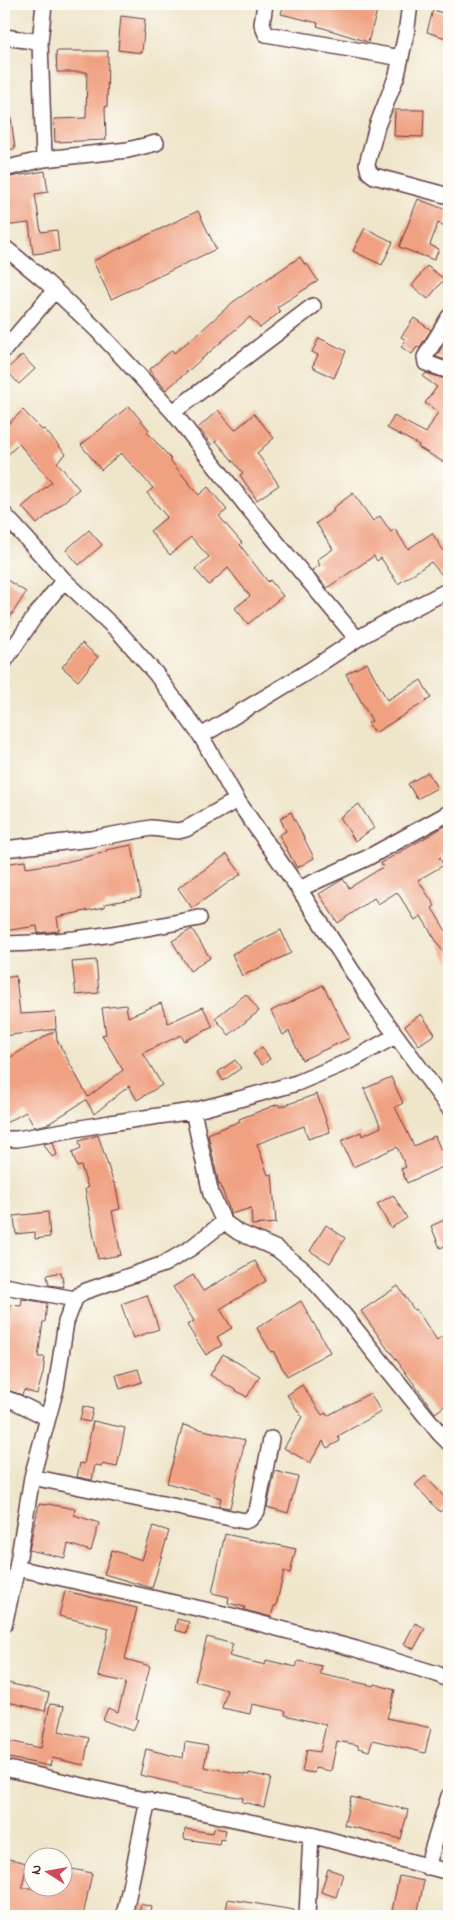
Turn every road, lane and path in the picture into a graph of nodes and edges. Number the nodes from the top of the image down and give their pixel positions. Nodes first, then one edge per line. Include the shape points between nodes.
1 (44, 4) edge
2 (265, 4) edge
3 (410, 4) edge
4 (4, 37) edge
5 (40, 42) junction
6 (401, 58) junction
7 (156, 143) dead end
8 (44, 159) junction
9 (4, 169) edge
10 (449, 196) edge
11 (4, 247) edge
12 (55, 290) junction
13 (313, 306) dead end
14 (449, 317) edge
15 (4, 350) edge
16 (449, 372) edge
17 (173, 412) junction
18 (4, 514) edge
19 (64, 580) junction
20 (449, 590) edge
21 (357, 639) junction
22 (4, 662) edge
23 (201, 736) junction
24 (236, 800) junction
25 (449, 813) edge
26 (4, 848) edge
27 (299, 889) junction
28 (199, 918) dead end
29 (4, 944) edge
30 (395, 1036) junction
31 (449, 1108) edge
32 (192, 1111) junction
33 (4, 1139) edge
34 (224, 1222) junction
35 (4, 1286) edge
36 (75, 1299) junction
37 (4, 1398) edge
38 (48, 1418) junction
39 (271, 1439) dead end
40 (449, 1443) edge
41 (32, 1477) junction
42 (16, 1568) junction
43 (7, 1594) edge
44 (4, 1625) edge
45 (449, 1680) edge
46 (4, 1768) edge
47 (449, 1796) edge
48 (148, 1800) junction
49 (311, 1834) junction
50 (427, 1867) junction
51 (449, 1872) edge
52 (124, 1916) edge
53 (307, 1916) edge

1 - 5 street
2 - 6 street via 262,24 266,34
3 - 6 street
4 - 5 street
5 - 8 street
6 - 10 street via 377,126 367,164 369,172
7 - 8 street via 128,150
8 - 9 street
11 - 12 street
12 - 15 street
12 - 17 street
13 - 17 street
14 - 16 street via 425,360
17 - 21 street
18 - 19 street
19 - 22 street
19 - 23 street via 156,674
20 - 21 street
21 - 23 street via 309,672
23 - 24 street
24 - 26 street via 186,830 151,828 91,839
24 - 27 street
25 - 27 street via 367,858
27 - 30 street
28 - 29 street via 113,935 40,944
30 - 31 street
30 - 32 street via 354,1060 297,1083
32 - 33 street
32 - 34 street via 211,1194
34 - 36 street via 164,1264 83,1292
34 - 40 street via 238,1232 277,1249 304,1270
35 - 36 street
36 - 38 street via 66,1322
37 - 38 street
38 - 41 street
39 - 41 street via 257,1511 245,1521
41 - 42 street
42 - 43 street
42 - 45 street via 228,1615 356,1649
43 - 44 street
46 - 48 street
47 - 50 street
48 - 49 street
48 - 52 street
49 - 50 street
49 - 53 street
50 - 51 street

